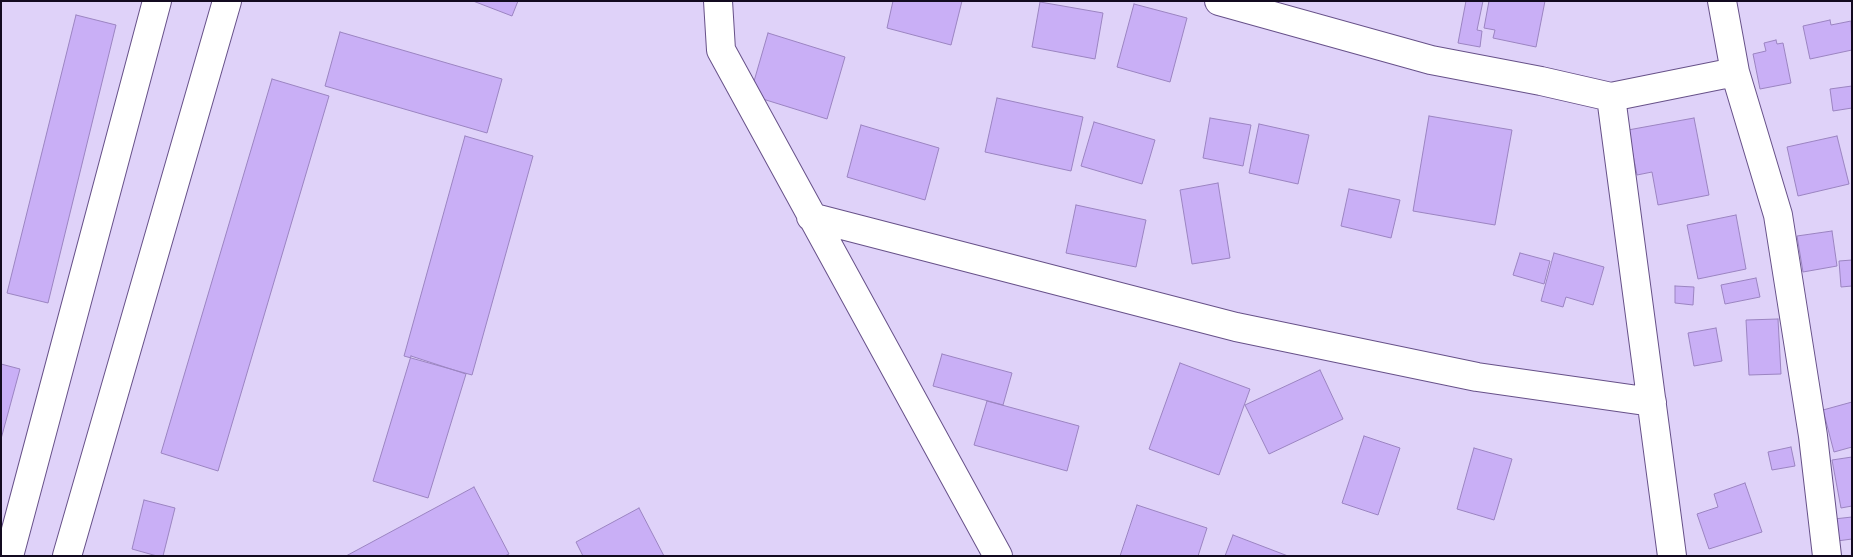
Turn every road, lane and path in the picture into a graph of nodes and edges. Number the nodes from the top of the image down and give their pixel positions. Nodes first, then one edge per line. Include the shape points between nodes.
1 (157, 1) edge
2 (227, 1) edge
3 (718, 1) edge
4 (1219, 1) edge
5 (1722, 1) edge
6 (1735, 72) junction
7 (1610, 97) junction
8 (812, 217) junction
9 (1652, 402) junction
10 (9, 556) edge
11 (67, 556) edge
12 (998, 556) edge
13 (1672, 556) edge
14 (1827, 556) edge

1 - 10 street
2 - 11 street
3 - 8 street via 721,50
4 - 7 street via 1431,60
5 - 6 street
6 - 7 street
6 - 14 street via 1778,215 1813,436
7 - 9 street
8 - 9 street via 1236,327 1477,377
8 - 12 street
9 - 13 street

